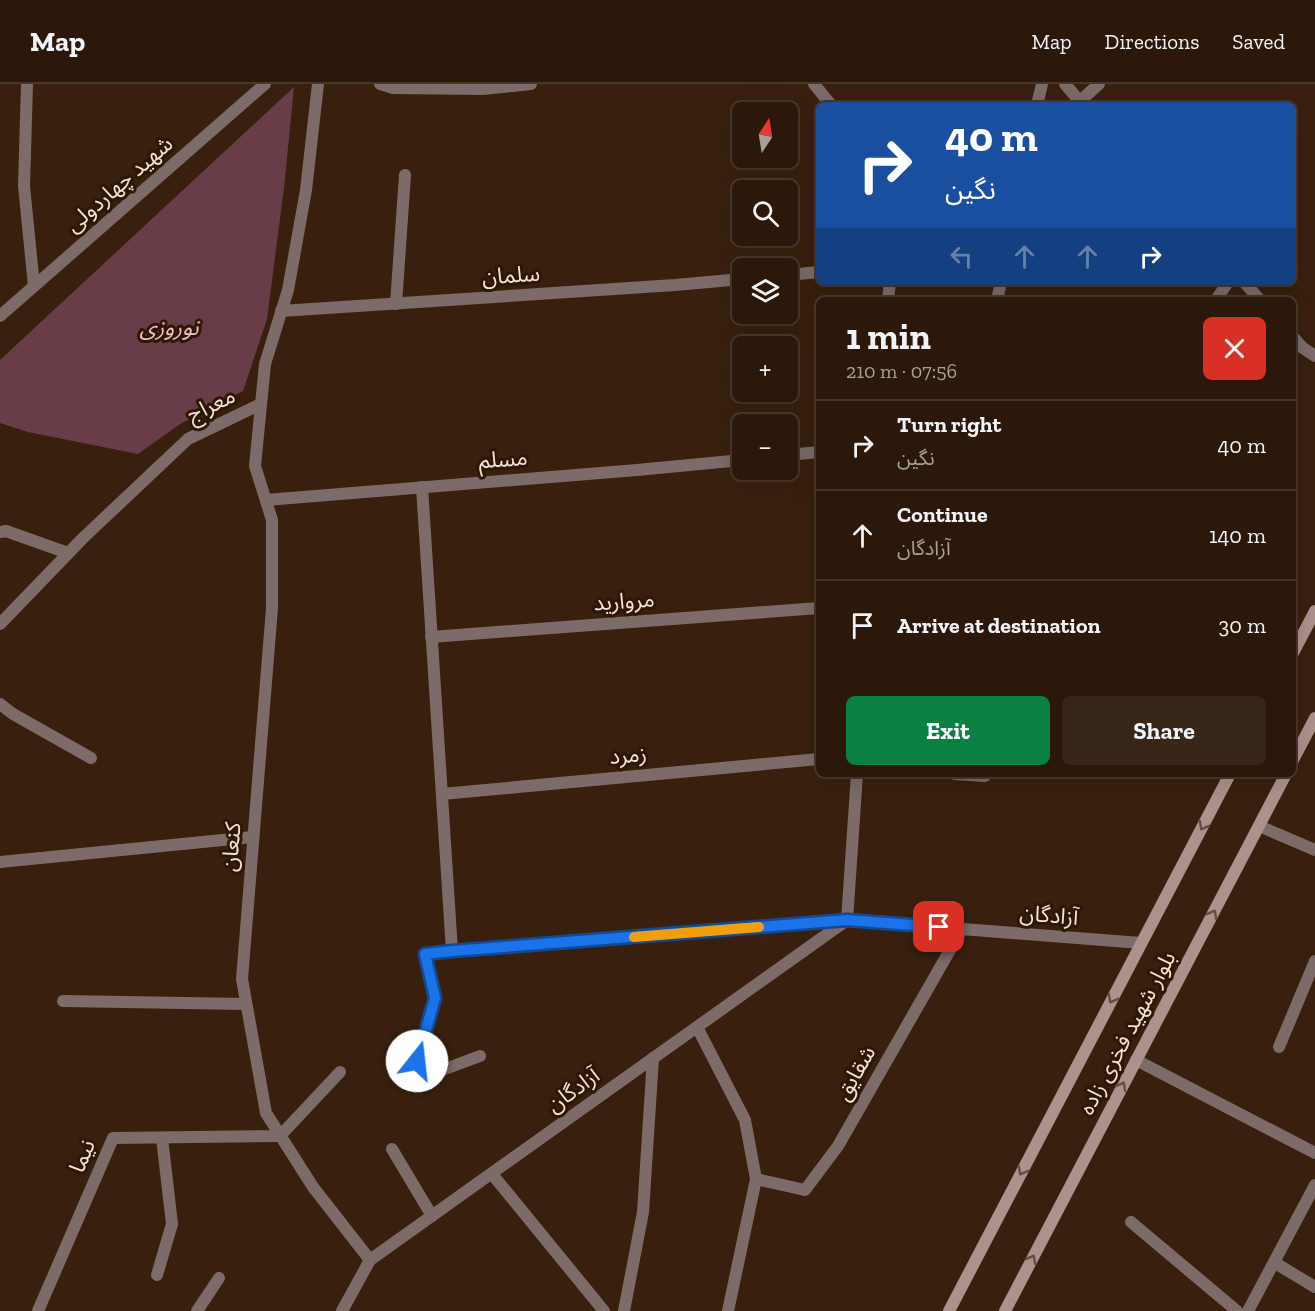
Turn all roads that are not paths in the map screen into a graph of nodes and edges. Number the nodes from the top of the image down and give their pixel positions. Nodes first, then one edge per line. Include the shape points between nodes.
1 (27, 84) edge
2 (265, 84) edge
3 (318, 84) edge
4 (380, 84) edge
5 (531, 84) edge
6 (814, 84) edge
7 (1041, 84) edge
8 (1065, 84) edge
9 (1099, 84) edge
10 (829, 102) edge
11 (1038, 102) edge
12 (1081, 102) edge
13 (1083, 102) edge
14 (405, 175) dead end
15 (816, 272) edge
16 (798, 274) edge
17 (732, 280) edge
18 (1247, 285) edge
19 (34, 286) junction
20 (1257, 297) edge
21 (396, 304) junction
22 (282, 311) junction
23 (0, 316) edge
24 (1296, 340) edge
25 (1315, 356) edge
26 (261, 404) junction
27 (816, 452) edge
28 (798, 454) edge
29 (732, 461) edge
30 (422, 487) junction
31 (266, 500) junction
32 (0, 532) edge
33 (68, 554) junction
34 (816, 608) edge
35 (1315, 611) edge
36 (0, 624) edge
37 (431, 637) junction
38 (1296, 647) edge
39 (0, 704) edge
40 (1315, 718) edge
41 (1296, 754) edge
42 (91, 758) dead end
43 (816, 759) edge
44 (857, 777) edge
45 (1228, 777) edge
46 (1284, 777) edge
47 (442, 794) junction
48 (1259, 826) junction
49 (253, 837) junction
50 (1315, 850) edge
51 (0, 862) edge
52 (847, 920) junction
53 (962, 929) junction
54 (1141, 944) junction
55 (452, 951) junction
56 (1315, 961) edge
57 (63, 1001) dead end
58 (246, 1004) junction
59 (697, 1027) junction
60 (1279, 1047) dead end
61 (480, 1056) dead end
62 (653, 1058) junction
63 (1136, 1060) junction
64 (340, 1072) dead end
65 (280, 1136) junction
66 (162, 1138) junction
67 (392, 1149) dead end
68 (1315, 1153) edge
69 (492, 1174) junction
70 (756, 1179) junction
71 (1315, 1185) edge
72 (432, 1216) junction
73 (1131, 1222) dead end
74 (370, 1260) junction
75 (1275, 1263) junction
76 (157, 1275) dead end
77 (219, 1278) dead end
78 (1315, 1287) edge
79 (38, 1311) edge
80 (196, 1311) edge
81 (342, 1311) edge
82 (604, 1311) edge
83 (624, 1311) edge
84 (728, 1311) edge
85 (949, 1311) edge
86 (1005, 1311) edge
87 (1237, 1311) edge
88 (1248, 1311) edge

1 - 19 street via 24,186
2 - 19 street, شهید چهاردولی
3 - 22 street, معراج via 306,190
4 - 5 street via 393,88 474,89
6 - 10 street
7 - 11 street
8 - 12 street
9 - 13 street
14 - 21 street
15 - 16 street
17 - 21 street, سلمان
18 - 20 street
19 - 23 street, شهید چهاردولی
21 - 22 street, سلمان
22 - 26 street, معراج via 265,364
24 - 25 street
26 - 31 street, کنعان via 255,466
26 - 33 street, معراج via 188,439
27 - 28 street
29 - 30 street, مسلم
30 - 31 street, مسلم
30 - 37 street
31 - 49 street, کنعان via 272,520 272,608
32 - 33 street
33 - 36 street, معراج
34 - 37 street, مروارید
35 - 38 main road
37 - 47 street
39 - 42 street
40 - 41 main road
43 - 47 street, زمرد
44 - 52 street
45 -> 54 main road, بلوار شهید فخری زاده
46 - 48 main road, بلوار شهید فخری زاده
47 - 55 street
48 - 50 street
63 -> 48 main road, بلوار شهید فخری زاده
49 - 51 street
49 - 58 street, کنعان via 242,979
52 - 53 street, آزادگان
52 - 55 street
52 - 59 street, آزادگان
53 - 54 street, آزادگان
53 - 70 street, شقایق via 837,1146 805,1190
54 -> 85 main road, بلوار شهید فخری زاده
55 - 61 street via 425,954 435,998 410,1082
56 - 60 street
57 - 58 street
58 - 65 street, کنعان via 266,1113
59 - 62 street, آزادگان
59 - 70 street via 745,1120
62 - 69 street, آزادگان
62 - 83 street via 643,1212
63 - 68 street
86 -> 63 main road, بلوار شهید فخری زاده
64 - 65 street
65 - 66 street, نیما
65 - 74 street, کنعان via 313,1187
66 - 76 street via 172,1224
66 - 79 street, نیما via 113,1138
67 - 72 street
69 - 72 street, آزادگان
69 - 82 street
70 - 84 street
71 - 75 street
72 - 74 street, آزادگان
73 - 87 street
74 - 81 street, آزادگان
75 - 78 street
75 - 88 street
77 - 80 street

